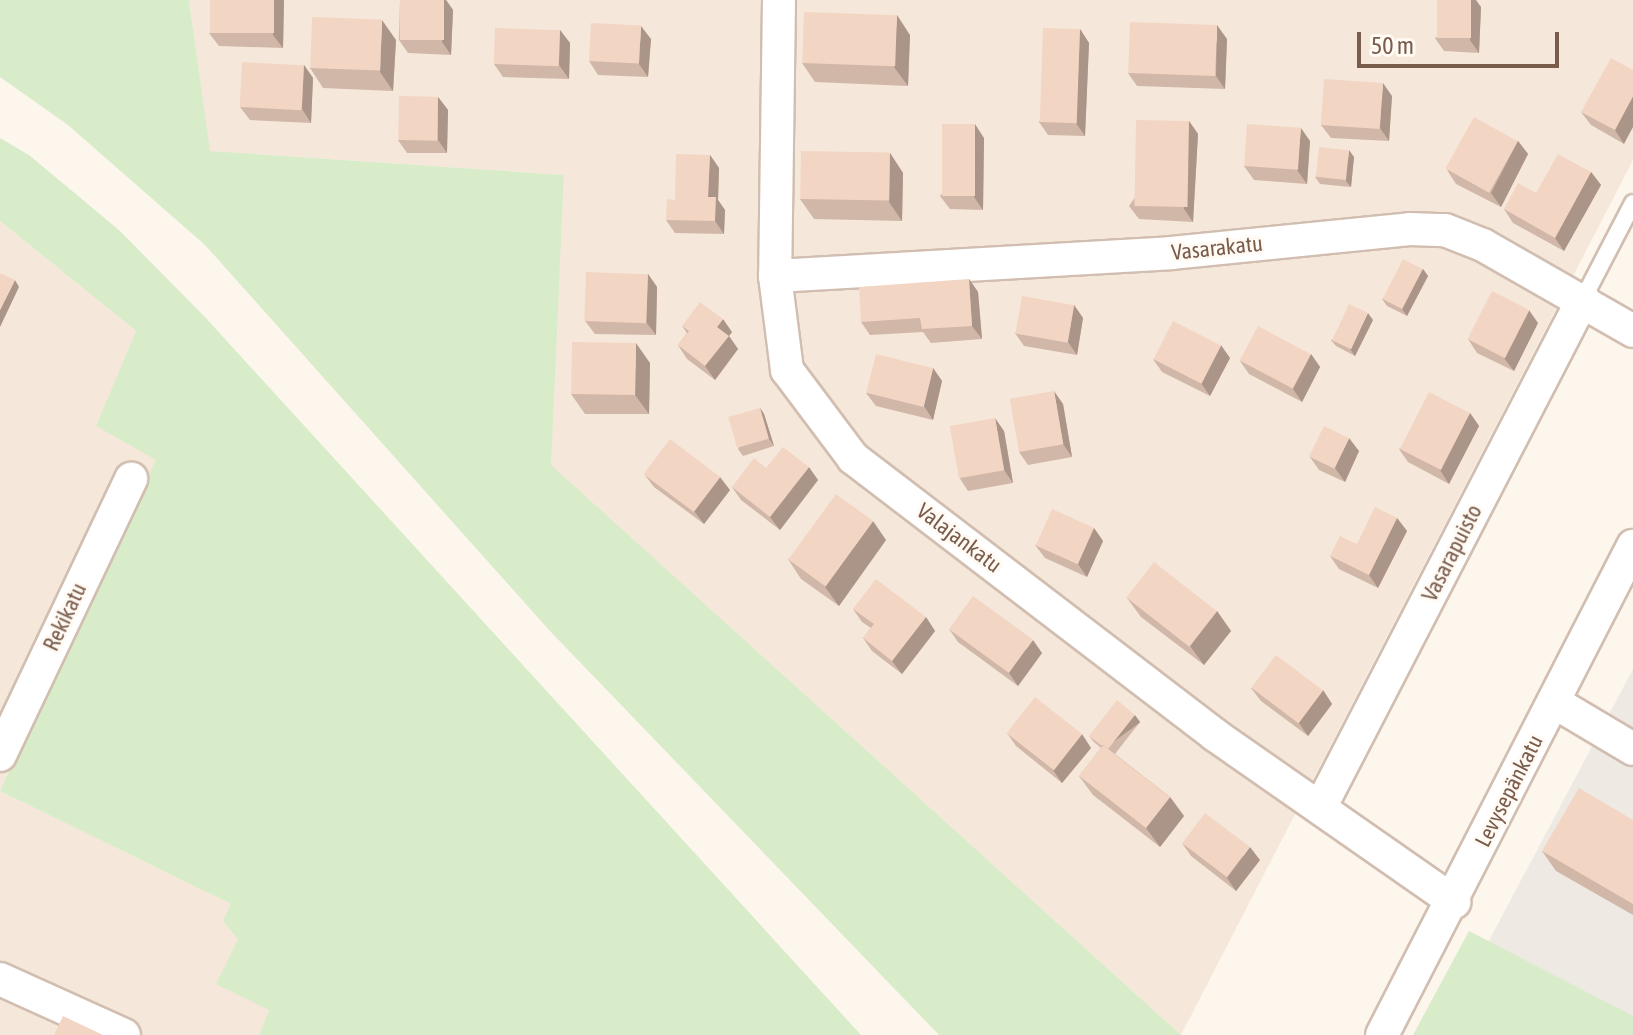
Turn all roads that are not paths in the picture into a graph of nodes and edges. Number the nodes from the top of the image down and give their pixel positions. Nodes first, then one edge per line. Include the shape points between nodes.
1 (779, 0) edge
2 (1633, 203) edge
3 (775, 276) junction
4 (1583, 299) junction
5 (1633, 331) edge
6 (131, 479) dead end
7 (1633, 546) edge
8 (1554, 702) junction
9 (1633, 749) edge
10 (0, 755) edge
11 (1321, 806) junction
12 (1454, 902) junction
13 (0, 979) edge
14 (124, 1035) edge
15 (1382, 1035) edge

1 - 3 street, Valajankatu
2 - 4 lane
3 - 4 street, Vasarakatu via 1171,253 1410,229 1445,230 1483,245
3 - 11 street, Valajankatu via 787,370 853,458 1215,735
4 - 5 street, Vasarakatu
4 - 11 street, Vasarapuisto
6 - 10 street, Rekikatu
7 - 8 street, Levysepänkatu
8 - 9 street
8 - 12 street, Levysepänkatu
11 - 12 street, Valajankatu
12 - 15 street, Levysepänkatu
13 - 14 street

